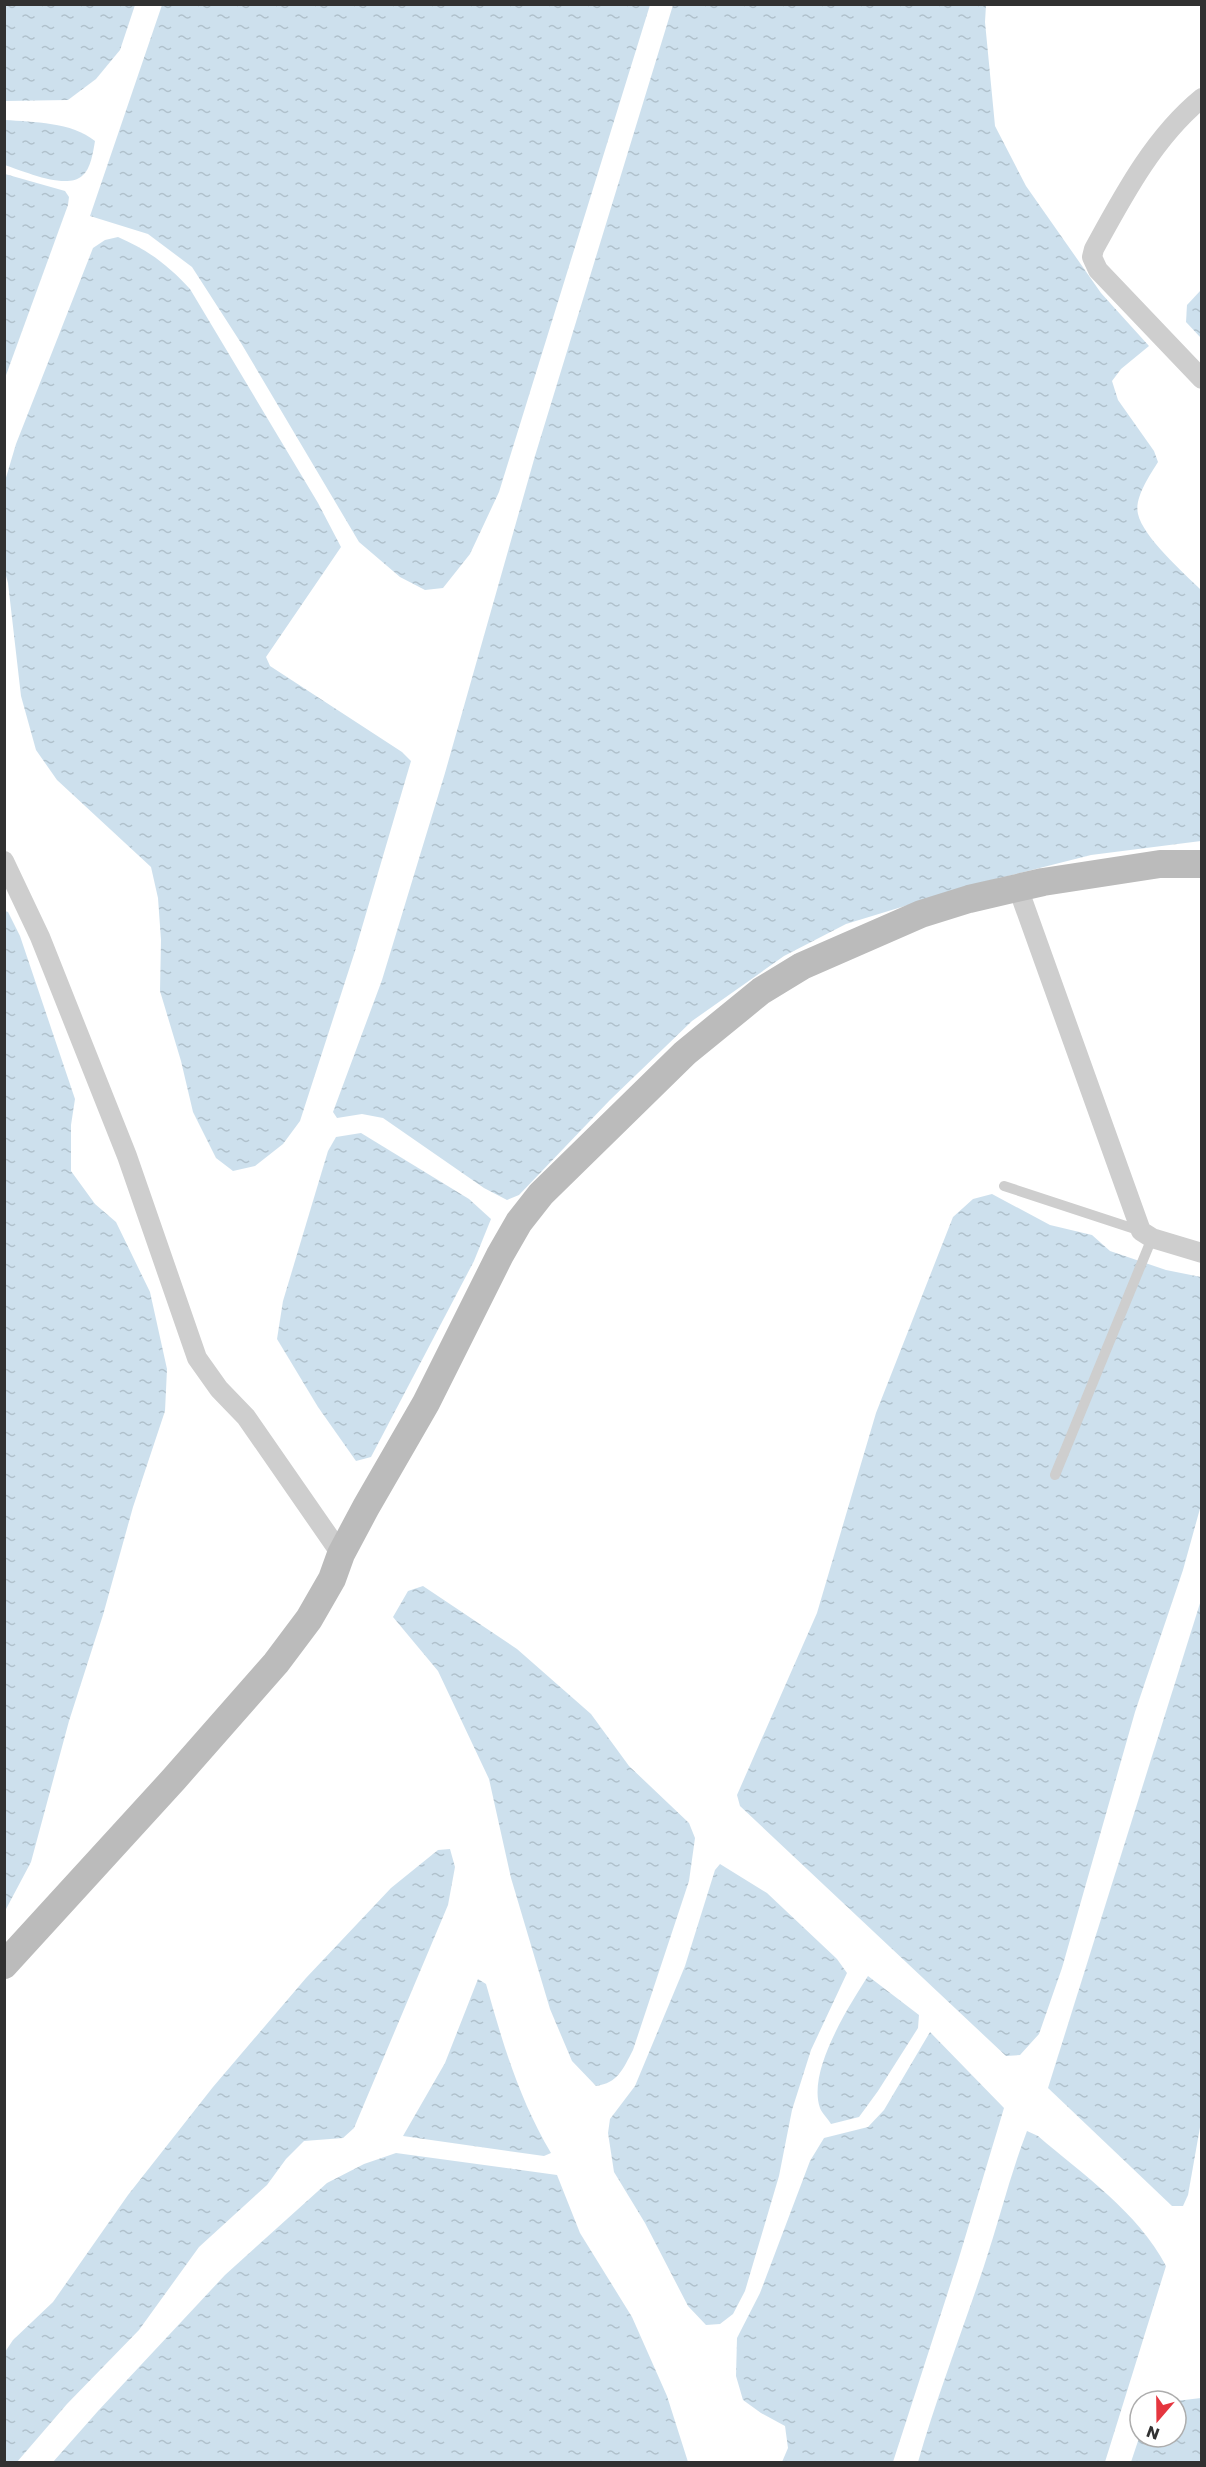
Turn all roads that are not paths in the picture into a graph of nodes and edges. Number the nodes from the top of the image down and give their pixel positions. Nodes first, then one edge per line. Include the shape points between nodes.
1 (1202, 98) edge
2 (1202, 379) edge
3 (4, 861) edge
4 (1202, 864) edge
5 (1018, 888) junction
6 (1004, 1186) dead end
7 (1147, 1234) junction
8 (1202, 1253) edge
9 (1055, 1475) dead end
10 (341, 1554) junction
11 (4, 1965) edge

1 - 2 street via 1171,127 1136,177 1092,257 1098,270
3 - 10 street via 40,937 127,1156 197,1358 246,1417
4 - 5 street via 1160,864
5 - 7 street
5 - 10 street via 921,914 782,978 685,1053 582,1153 519,1222 426,1403
6 - 7 lane
7 - 8 street
7 - 9 lane
10 - 11 street via 309,1619 276,1663

